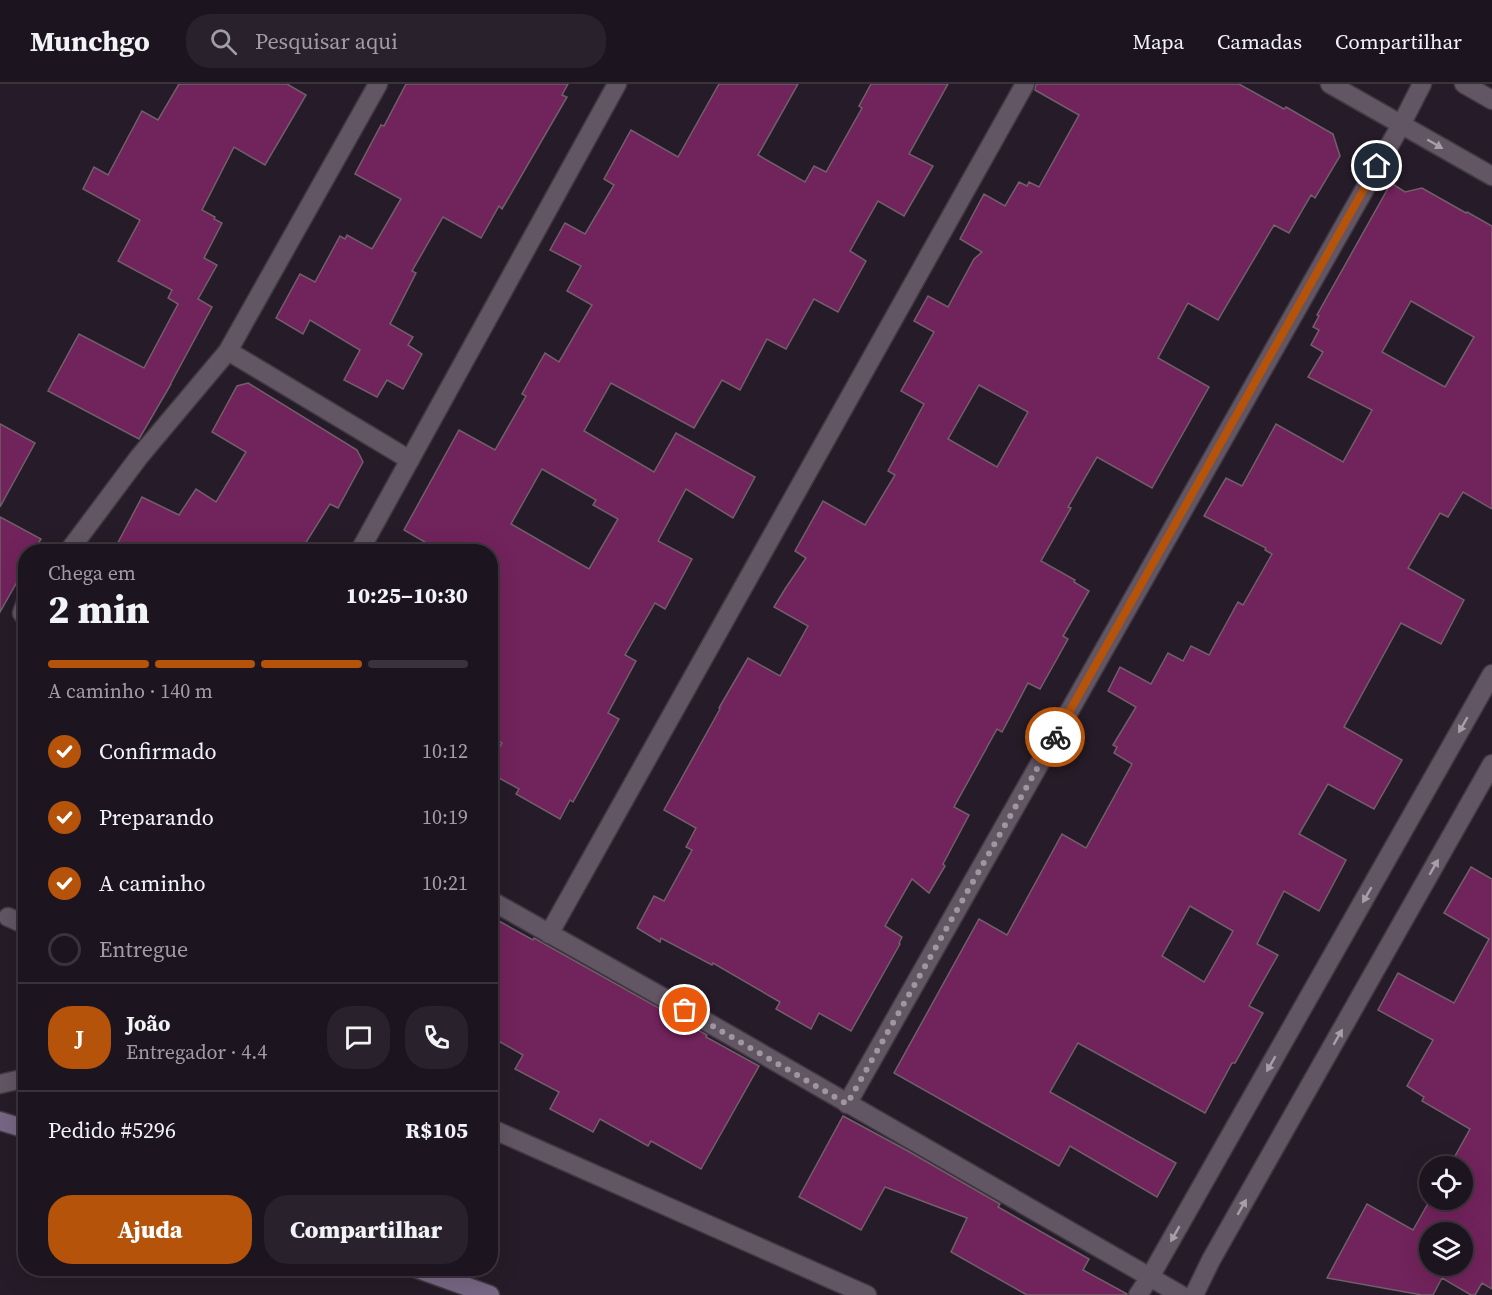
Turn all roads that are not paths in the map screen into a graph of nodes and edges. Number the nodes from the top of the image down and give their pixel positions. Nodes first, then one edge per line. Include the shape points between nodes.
1 (378, 84) edge
2 (617, 84) edge
3 (1025, 84) edge
4 (1330, 84) edge
5 (1422, 84) edge
6 (1464, 84) edge
7 (1492, 100) edge
8 (1401, 125) junction
9 (1492, 176) edge
10 (228, 351) junction
11 (410, 460) junction
12 (74, 544) edge
13 (363, 544) edge
14 (1492, 674) edge
15 (1492, 764) edge
16 (498, 905) edge
17 (8, 917) dead end
18 (18, 921) edge
19 (549, 934) junction
20 (18, 1080) edge
21 (0, 1084) edge
22 (847, 1104) junction
23 (0, 1121) edge
24 (18, 1127) edge
25 (498, 1132) edge
26 (437, 1276) edge
27 (1150, 1277) junction
28 (490, 1295) edge
29 (867, 1295) edge
30 (1138, 1295) edge
31 (1181, 1295) edge
32 (1194, 1295) edge

1 - 10 street
2 - 11 street
3 - 19 street
4 - 8 street
5 - 8 street
6 - 7 street
8 -> 9 street
8 - 22 street
10 - 11 street
10 - 12 street via 139,457
11 - 13 street
14 -> 27 street
32 -> 15 street
16 - 19 street
17 - 18 street
19 - 22 street
20 - 21 street
22 - 27 street
23 - 24 main road
25 - 29 street
26 - 28 main road
27 - 30 street
27 - 31 street

